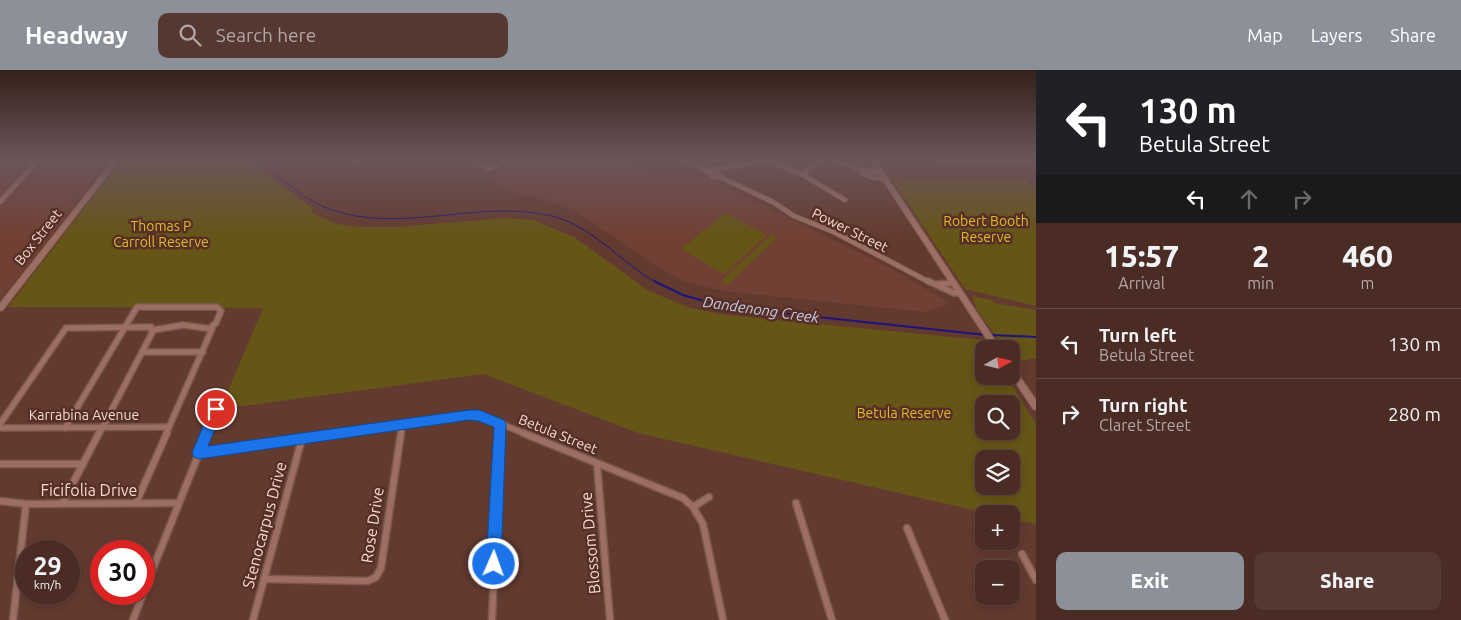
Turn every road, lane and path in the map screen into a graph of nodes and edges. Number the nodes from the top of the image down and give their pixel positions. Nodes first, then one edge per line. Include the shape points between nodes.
1 (16, 185) edge
2 (95, 185) edge
3 (735, 185) edge
4 (819, 185) edge
5 (889, 185) edge
6 (845, 200) dead end
7 (0, 202) edge
8 (954, 283) junction
9 (936, 284) junction
10 (960, 292) junction
11 (3, 299) edge
12 (0, 308) edge
13 (124, 327) junction
14 (211, 328) junction
15 (153, 330) junction
16 (991, 340) edge
17 (142, 352) junction
18 (203, 352) junction
19 (1020, 384) edge
20 (1036, 408) edge
21 (216, 409) dead end
22 (0, 424) edge
23 (402, 424) junction
24 (500, 424) junction
25 (0, 428) edge
26 (65, 428) junction
27 (102, 428) junction
28 (169, 428) junction
29 (302, 438) junction
30 (199, 453) junction
31 (0, 464) edge
32 (83, 464) junction
33 (597, 464) junction
34 (709, 497) dead end
35 (0, 501) edge
36 (178, 503) junction
37 (796, 503) dead end
38 (26, 504) junction
39 (62, 504) junction
40 (136, 504) junction
41 (693, 507) junction
42 (907, 528) dead end
43 (1022, 554) dead end
44 (155, 562) edge
45 (264, 579) junction
46 (1036, 580) edge
47 (139, 605) edge
48 (13, 620) edge
49 (133, 620) edge
50 (253, 620) edge
51 (492, 620) edge
52 (610, 620) edge
53 (723, 620) edge
54 (832, 620) edge
55 (945, 620) edge

1 - 7 street
2 - 11 main road, Box Street
3 - 9 street, Power Street
4 - 6 street
5 - 8 main road
8 - 9 street, Power Street
8 - 10 main road
9 - 10 street, Power Street via 954,293
10 - 16 main road
11 - 12 main road, Box Street
13 - 14 street via 138,307 217,307 221,311
13 - 15 street via 151,327
13 - 22 street via 71,327 62,331
13 - 26 street
14 - 15 street via 160,327
14 - 18 street via 212,333
15 - 17 street
17 - 18 street
17 - 27 street
18 - 28 street
19 - 20 main road
21 - 30 street
23 - 24 street, Betula Street via 473,415
23 - 29 street, Betula Street
23 - 45 street, Rose Drive via 381,568 376,577 368,581
24 - 33 street, Betula Street
24 - 51 street
25 - 26 street, Karrabina Avenue
26 - 27 street, Karrabina Avenue
27 - 28 street, Karrabina Avenue
27 - 32 street
28 - 40 street
29 - 30 street, Betula Street
29 - 45 street, Stenocarpus Drive
30 - 36 street
31 - 32 street
32 - 39 street
33 - 41 street, Betula Street via 683,498
33 - 52 street, Blossom Drive
34 - 41 street
35 - 38 street, Ficifolia Drive
36 - 40 street, Ficifolia Drive
36 - 44 street
37 - 54 street
38 - 39 street, Ficifolia Drive
38 - 48 street
39 - 40 street, Ficifolia Drive
41 - 53 street via 703,524
42 - 55 street
43 - 46 street
45 - 50 street, Stenocarpus Drive
47 - 49 street

